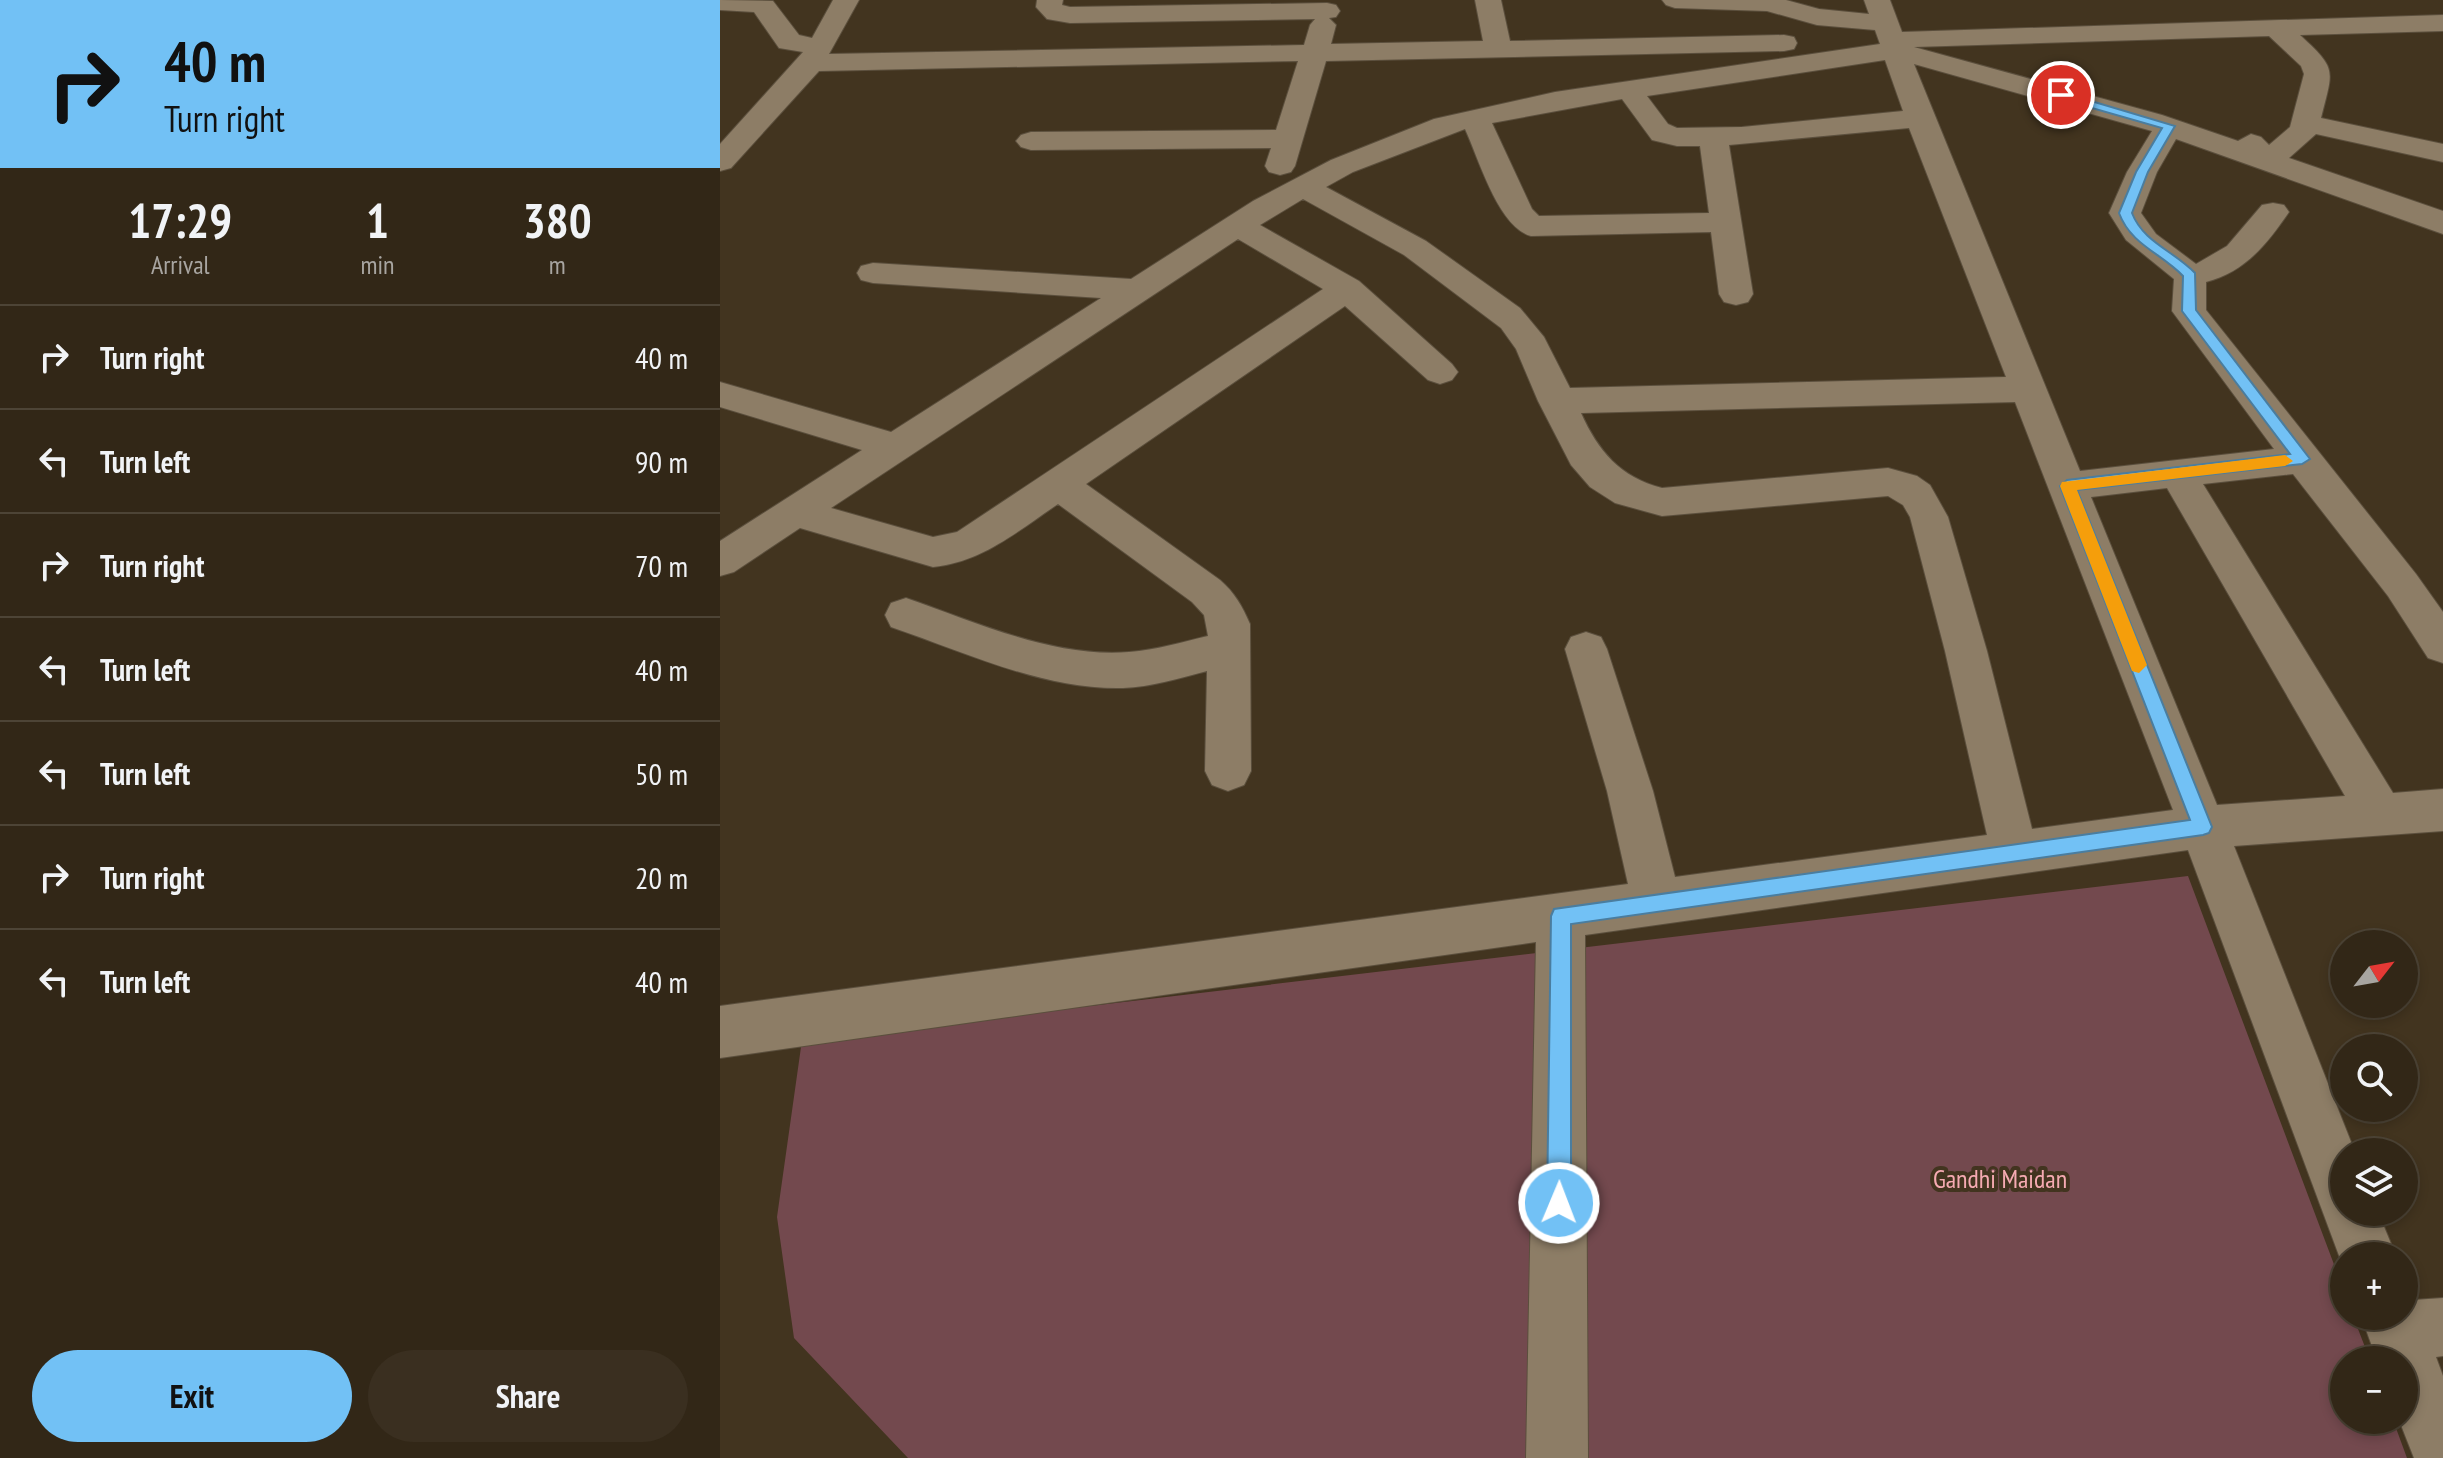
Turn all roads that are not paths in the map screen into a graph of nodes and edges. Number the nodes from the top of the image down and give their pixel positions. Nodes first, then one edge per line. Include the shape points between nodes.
1 (846, 0) edge
2 (1050, 0) edge
3 (1488, 0) edge
4 (1675, 0) edge
5 (720, 2) edge
6 (2228, 3) dead end
7 (1328, 5) edge
8 (2443, 23) edge
9 (2020, 25) junction
10 (1886, 28) edge
11 (2276, 28) junction
12 (2210, 30) junction
13 (1498, 49) junction
14 (1315, 53) junction
15 (815, 55) junction
16 (1629, 90) junction
17 (1475, 118) junction
18 (1920, 118) junction
19 (2306, 123) junction
20 (2169, 126) junction
21 (1713, 137) junction
22 (1290, 139) junction
23 (1031, 141) dead end
24 (2443, 153) edge
25 (2268, 161) junction
26 (720, 162) edge
27 (1303, 187) junction
28 (2273, 212) dead end
29 (1251, 216) junction
30 (2440, 221) edge
31 (1727, 222) junction
32 (873, 273) dead end
33 (2190, 276) junction
34 (1347, 289) junction
35 (1137, 290) junction
36 (1736, 294) dead end
37 (1440, 372) dead end
38 (2029, 389) junction
39 (720, 394) edge
40 (1556, 401) junction
41 (895, 447) junction
42 (2302, 459) junction
43 (2178, 474) junction
44 (1058, 484) junction
45 (2067, 486) junction
46 (795, 512) junction
47 (720, 561) edge
48 (906, 615) dead end
49 (2443, 646) edge
50 (1228, 648) junction
51 (1586, 649) dead end
52 (1228, 771) dead end
53 (2443, 810) edge
54 (2381, 815) junction
55 (2203, 827) junction
56 (2015, 853) junction
57 (1657, 903) junction
58 (1561, 916) junction
59 (720, 1032) edge
60 (2330, 1158) edge
61 (2411, 1330) edge
62 (2443, 1454) edge
63 (1557, 1458) edge

1 - 15 street
2 - 7 street via 1056,13 1070,15
3 - 13 street
4 - 10 street via 1768,3
5 - 15 street via 761,3 789,42
6 - 12 street via 2214,12
7 - 14 street
8 - 11 street
9 - 10 street
9 - 12 street
9 - 25 street via 2014,47 2019,58 2224,129 2253,144
10 - 13 street
10 - 16 street
10 - 18 street
10 - 20 street
11 - 12 street
11 - 19 street via 2317,68
13 - 14 street
14 - 15 street
14 - 22 street
15 - 26 street
16 - 17 street
16 - 21 street via 1663,135
17 - 27 street via 1405,139
17 - 31 street via 1518,213 1531,226
18 - 21 street
18 - 38 street
19 - 24 street
19 - 25 street via 2297,138
20 - 25 street
20 - 33 street via 2125,213 2139,237
21 - 31 street
22 - 23 street
22 - 29 street
25 - 30 street
27 - 29 street
27 - 40 street via 1413,247 1511,319 1544,362
28 - 33 street via 2244,250 2221,266
29 - 34 street
29 - 35 street
31 - 36 street
32 - 35 street
33 - 42 street via 2189,311
34 - 37 street
34 - 44 street
35 - 41 street
38 - 40 street
38 - 45 street
39 - 41 street
40 - 56 street via 1597,472 1619,491 1640,499 1662,502 1888,482 1917,495 1929,517 1958,621
41 - 46 street
42 - 43 street
42 - 49 street
43 - 45 street
43 - 54 street
44 - 46 street via 971,543 933,552
44 - 50 street via 1221,605 1229,624
45 - 55 street
46 - 47 street
48 - 50 street via 1094,670 1157,665
50 - 52 street
51 - 57 street via 1630,791
53 - 54 street
54 - 55 street
55 - 56 street
55 - 60 street
56 - 57 street
57 - 58 street
58 - 59 street
58 - 63 street
61 - 62 street

